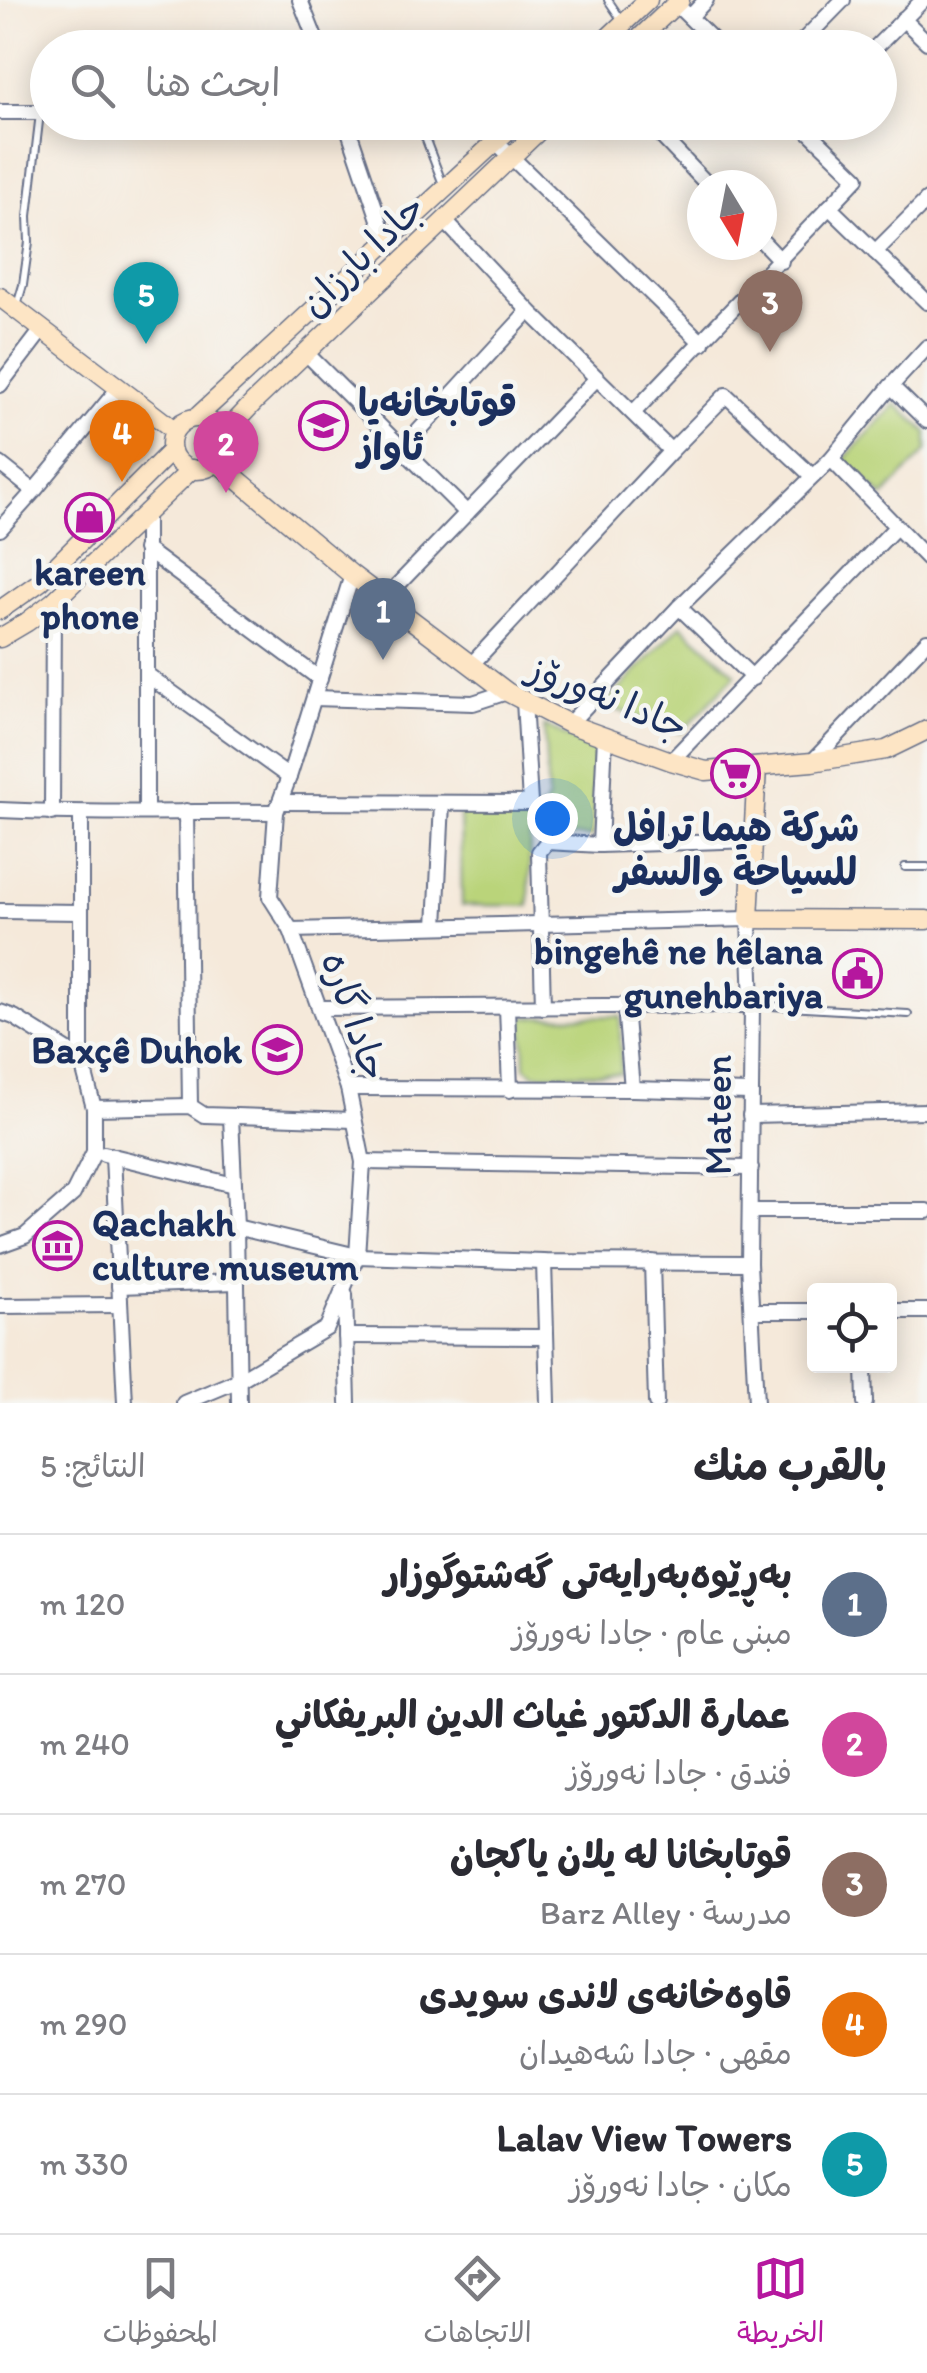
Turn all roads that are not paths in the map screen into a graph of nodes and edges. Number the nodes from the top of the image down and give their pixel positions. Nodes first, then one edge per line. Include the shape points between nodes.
1 (300, 0) edge
2 (608, 0) edge
3 (648, 0) edge
4 (706, 0) edge
5 (843, 0) edge
6 (923, 0) edge
7 (682, 7) edge
8 (903, 20) junction
9 (624, 23) junction
10 (312, 30) edge
11 (616, 30) edge
12 (652, 30) edge
13 (704, 30) edge
14 (814, 30) edge
15 (893, 30) edge
16 (927, 42) edge
17 (0, 112) edge
18 (30, 112) edge
19 (40, 140) edge
20 (352, 140) edge
21 (426, 140) edge
22 (529, 140) edge
23 (665, 140) edge
24 (818, 140) edge
25 (496, 142) joint
26 (511, 157) junction
27 (694, 170) edge
28 (444, 189) junction
29 (927, 200) edge
30 (829, 207) junction
31 (444, 220) junction
32 (388, 242) junction
33 (875, 252) junction
34 (777, 256) edge
35 (781, 260) junction
36 (0, 297) edge
37 (927, 302) edge
38 (16, 310) junction
39 (529, 311) junction
40 (42, 330) junction
41 (702, 342) junction
42 (927, 347) edge
43 (307, 354) junction
44 (597, 378) junction
45 (0, 384) edge
46 (891, 386) junction
47 (119, 388) junction
48 (633, 414) junction
49 (197, 417) junction
50 (927, 421) edge
51 (174, 430) junction
52 (222, 436) junction
53 (402, 449) junction
54 (172, 451) junction
55 (671, 451) junction
56 (831, 459) junction
57 (217, 462) junction
58 (0, 464) edge
59 (192, 469) junction
60 (812, 476) junction
61 (34, 492) junction
62 (146, 511) junction
63 (467, 513) junction
64 (0, 528) edge
65 (896, 528) junction
66 (146, 549) junction
67 (927, 558) edge
68 (352, 575) junction
69 (384, 599) junction
70 (53, 602) junction
71 (679, 607) junction
72 (0, 610) edge
73 (0, 638) edge
74 (927, 641) edge
75 (472, 666) junction
76 (146, 674) junction
77 (753, 678) junction
78 (320, 679) junction
79 (516, 697) junction
80 (314, 698) junction
81 (569, 724) junction
82 (927, 730) edge
83 (605, 736) junction
84 (671, 761) junction
85 (812, 762) junction
86 (757, 766) junction
87 (290, 777) junction
88 (442, 803) junction
89 (278, 807) junction
90 (0, 810) edge
91 (186, 811) junction
92 (146, 812) junction
93 (52, 813) junction
94 (82, 814) junction
95 (754, 840) junction
96 (600, 845) junction
97 (927, 866) edge
98 (905, 867) dead end
99 (0, 911) edge
100 (80, 912) junction
101 (748, 919) junction
102 (927, 920) edge
103 (542, 925) junction
104 (436, 926) junction
105 (291, 930) junction
106 (752, 1005) junction
107 (625, 1006) junction
108 (506, 1007) junction
109 (543, 1007) junction
110 (320, 1008) junction
111 (0, 1012) edge
112 (908, 1014) dead end
113 (81, 1059) junction
114 (348, 1088) junction
115 (632, 1089) junction
116 (510, 1090) junction
117 (750, 1092) junction
118 (190, 1106) junction
119 (94, 1108) junction
120 (927, 1111) edge
121 (750, 1115) junction
122 (231, 1117) junction
123 (354, 1120) junction
124 (94, 1152) junction
125 (112, 1156) junction
126 (363, 1162) junction
127 (751, 1168) junction
128 (234, 1186) junction
129 (750, 1211) junction
130 (927, 1211) edge
131 (236, 1227) junction
132 (0, 1246) edge
133 (357, 1256) junction
134 (544, 1262) junction
135 (652, 1262) junction
136 (749, 1263) junction
137 (237, 1282) junction
138 (345, 1285) junction
139 (119, 1286) junction
140 (120, 1305) junction
141 (0, 1306) edge
142 (752, 1311) junction
143 (807, 1311) edge
144 (897, 1311) edge
145 (927, 1311) edge
146 (346, 1336) junction
147 (546, 1337) junction
148 (864, 1373) edge
149 (239, 1380) junction
150 (125, 1403) edge
151 (184, 1403) edge
152 (239, 1403) edge
153 (348, 1403) edge
154 (548, 1403) edge
155 (656, 1403) edge
156 (756, 1403) edge
157 (865, 1403) edge

1 - 10 street
2 - 9 lane
3 - 9 main road
4 - 7 street
5 - 14 street
6 - 8 street
7 - 12 main road
7 - 13 street
8 - 15 street
8 - 16 street
9 - 11 main road
17 - 18 street
19 - 38 lane
20 - 32 street
21 - 28 lane
22 - 26 main road, جادا بارزان
23 - 27 street
24 - 30 street via 857,178
25 - 26 street
25 - 28 main road, جادا بارزان
26 - 31 main road, جادا بارزان
26 - 41 street
28 - 32 main road, جادا بارزان
29 - 33 street
30 - 33 street
30 - 35 street
31 - 39 street
31 - 43 main road, جادا بارزان
32 - 49 main road, جادا بارزان
33 - 37 street
34 - 35 street
35 - 41 street
36 - 38 main road
38 - 40 main road
39 - 44 street
39 - 53 street
40 - 45 street
40 - 47 main road
41 - 48 street
42 - 46 street
43 - 52 main road, جادا بارزان
43 - 53 street
44 - 48 street
44 - 63 street
46 - 50 street
46 - 56 street
47 - 51 main road
47 - 61 street
48 - 55 street
49 - 51 main road
49 - 52 main road via 213,422
51 - 54 main road
52 - 57 main road
53 - 63 street
54 - 59 main road
54 - 72 main road via 40,582
55 - 60 street via 726,395
55 - 75 street
56 - 60 street
56 - 65 street
57 - 59 main road
57 - 68 main road, جادا نەورۆز
58 - 61 street
59 - 62 main road
60 - 71 street
61 - 64 street
62 - 66 street
62 - 70 main road
63 - 69 street
65 - 67 street
65 - 77 street
66 - 76 street
66 - 78 street
68 - 69 main road, جادا نەورۆز
68 - 78 street, جادا گارە
69 - 75 main road, جادا نەورۆز
70 - 73 main road
70 - 93 street
71 - 77 street
71 - 81 street
74 - 85 street
75 - 79 main road, جادا نەورۆز
76 - 87 street
76 - 92 street
77 - 84 street
78 - 80 street, جادا گارە
79 - 80 street via 473,703
79 - 81 main road, جادا نەورۆز
79 - 88 street via 530,803
80 - 87 street, جادا گارە
81 - 83 main road, جادا نەورۆز
82 - 85 main road, جادا نەورۆز via 886,750
83 - 84 main road, جادا نەورۆز
83 - 96 street
84 - 86 main road, جادا نەورۆز via 706,771
85 - 86 main road, جادا نەورۆز
86 - 95 main road, Mateen
87 - 89 street, جادا گارە
88 - 89 street
88 - 104 street
89 - 91 street
89 - 105 street, جادا گارە via 270,898
90 - 93 street
91 - 92 street
91 - 118 street
92 - 94 street
93 - 94 street
94 - 100 street
95 - 96 street
95 - 101 main road, Mateen
96 - 103 street via 546,842 538,852
97 - 98 lane
99 - 100 street
100 - 113 street
101 - 102 main road
101 - 103 street
101 - 106 street, Mateen
103 - 104 street
103 - 109 street
104 - 105 street
105 - 110 street, جادا گارە
106 - 107 street
106 - 112 lane
106 - 117 street, Mateen
107 - 109 street
107 - 115 street
108 - 109 street
108 - 110 street
108 - 116 street
110 - 114 street, جادا گارە
111 - 113 street
113 - 119 street
114 - 116 street
114 - 123 street, جادا گارە
115 - 116 street
115 - 117 street
117 - 121 street, Mateen
118 - 119 street
118 - 122 street via 204,1115
119 - 124 street
120 - 121 street
121 - 127 street, Mateen
122 - 123 street
122 - 128 street
123 - 126 street, جادا گارە
124 - 125 street
124 - 132 street via 74,1194 25,1236
125 - 128 street
125 - 139 street
126 - 127 street
126 - 133 street, جادا گارە
127 - 129 street, Mateen
128 - 131 street
129 - 130 street
129 - 136 street, Mateen
131 - 133 street
131 - 137 street
133 - 134 street
133 - 138 street, جادا گارە
134 - 135 street
134 - 147 street
135 - 136 street
135 - 155 street
136 - 142 street, Mateen
137 - 139 street
137 - 149 street
138 - 146 street
138 - 149 street, جادا گارە via 327,1328
139 - 140 street
140 - 141 street
140 - 150 street
142 - 143 street
142 - 156 street, Mateen
144 - 145 street
146 - 147 street
146 - 153 street
147 - 154 street
148 - 157 street
149 - 151 street, جادا گارە
149 - 152 street

